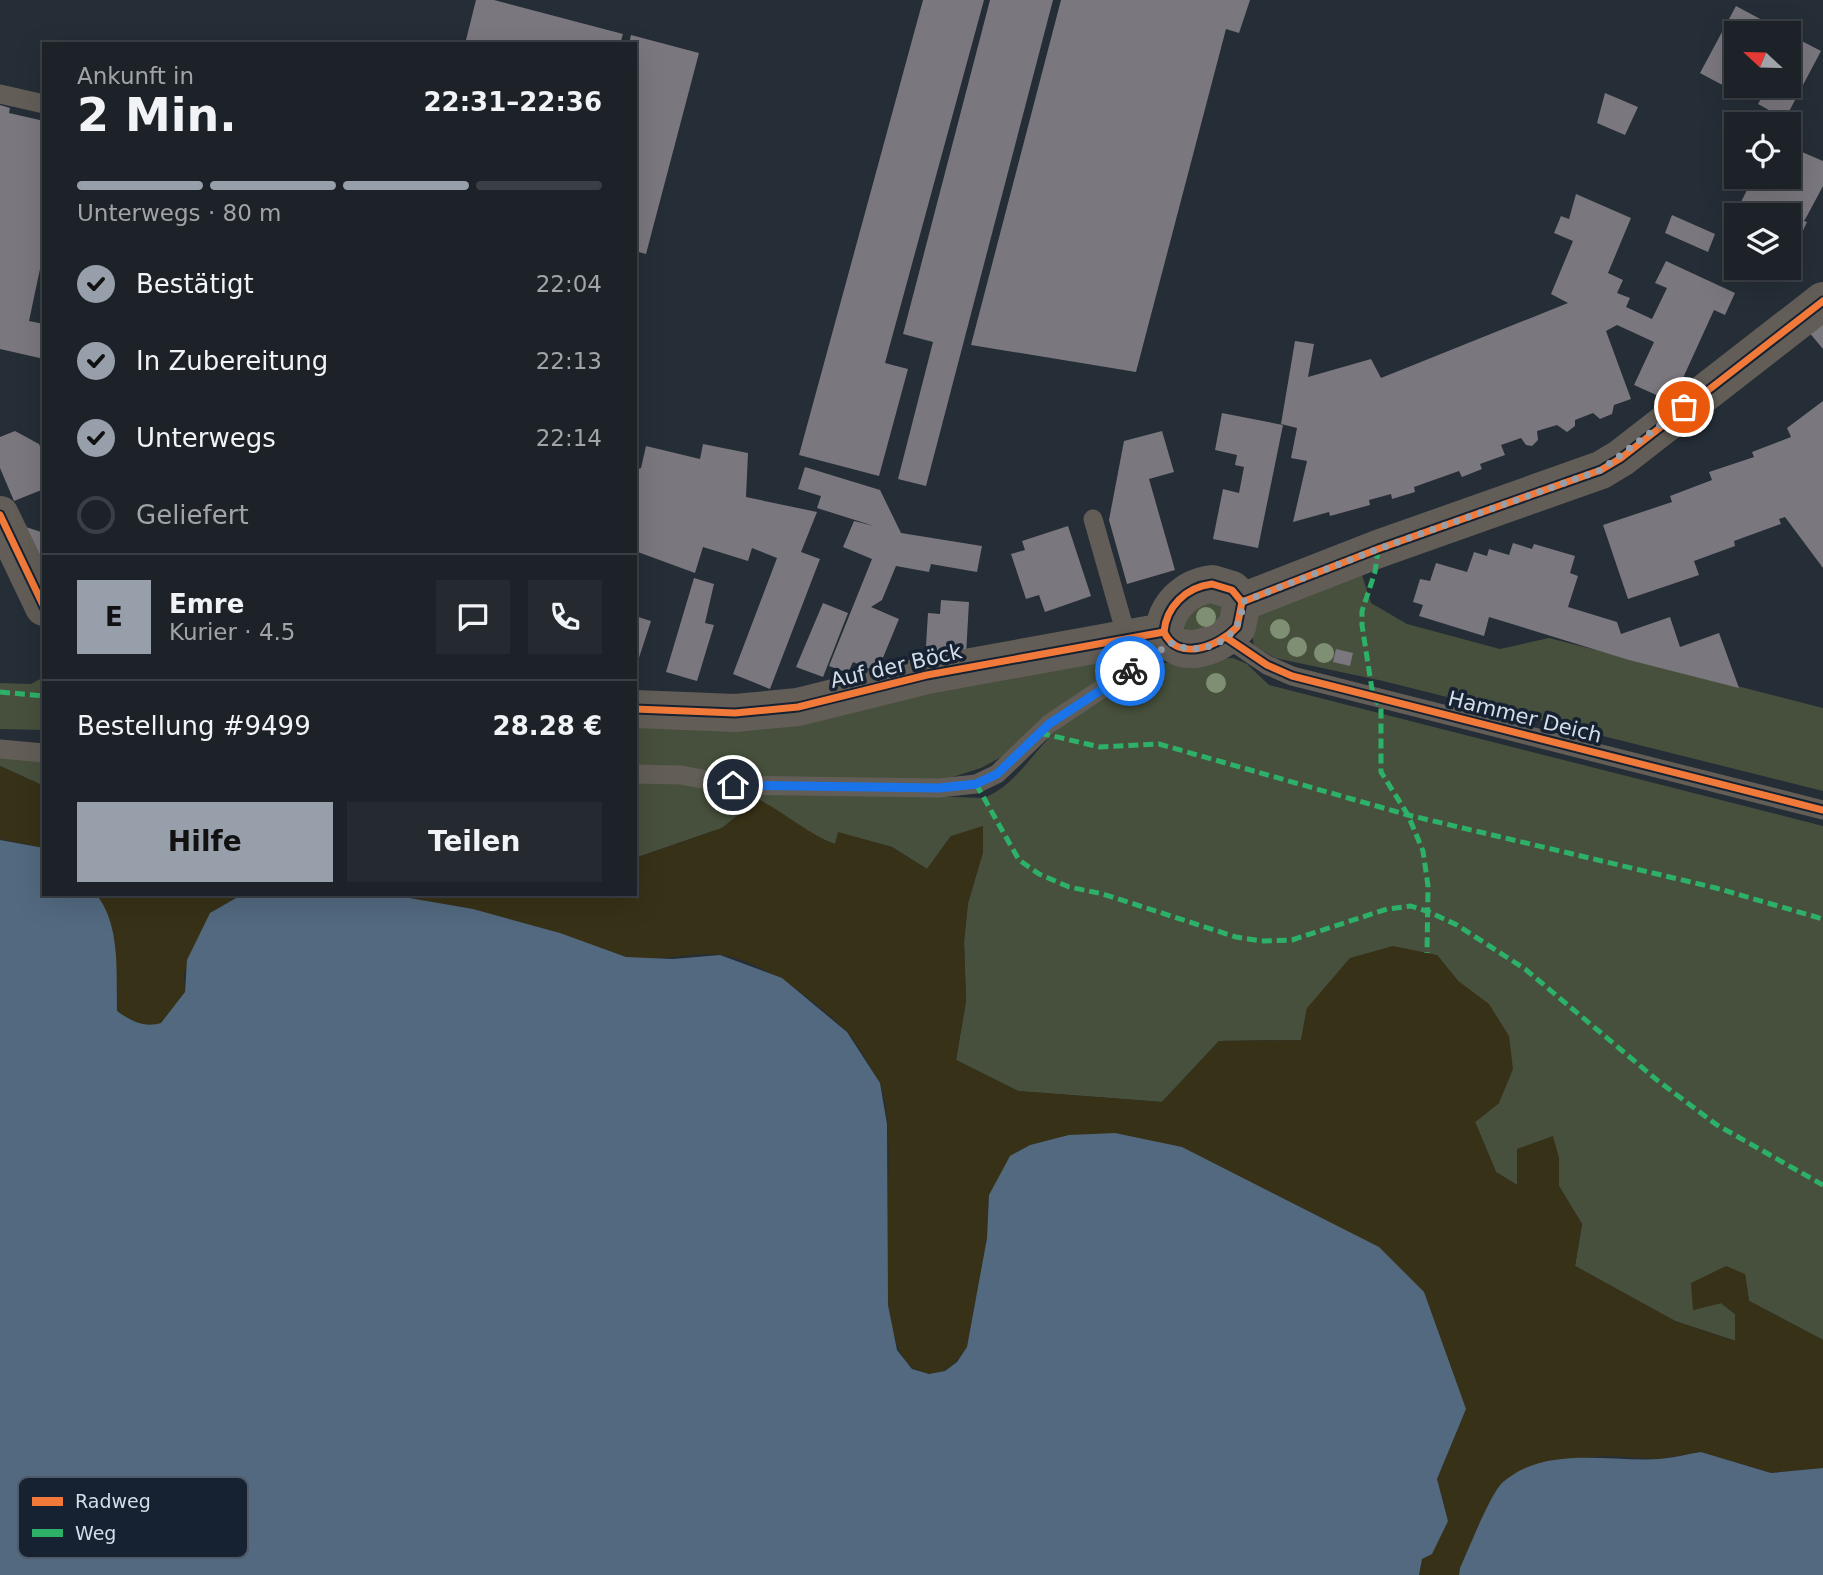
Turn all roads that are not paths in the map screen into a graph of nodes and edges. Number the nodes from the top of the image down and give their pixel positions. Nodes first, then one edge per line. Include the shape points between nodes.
1 (0, 94) edge
2 (42, 104) edge
3 (1823, 301) edge
4 (0, 515) edge
5 (1093, 519) dead end
6 (1242, 602) junction
7 (42, 603) edge
8 (1154, 638) junction
9 (1227, 638) junction
10 (637, 709) edge
11 (0, 749) edge
12 (42, 753) edge
13 (637, 774) edge
14 (1823, 810) edge

1 - 2 lane
3 - 6 street via 1601,470
4 - 7 street
5 - 8 lane
6 - 8 street via 1232,590 1201,585 1172,607
6 - 9 street via 1237,627
8 - 9 street, Auf der Böck via 1198,649
8 - 10 street, Auf der Böck via 927,675 797,707 735,713
8 - 13 lane via 1049,724 997,774 976,784 939,788 733,785 681,775
9 - 14 lane, Hammer Deich via 1292,676
11 - 12 lane

